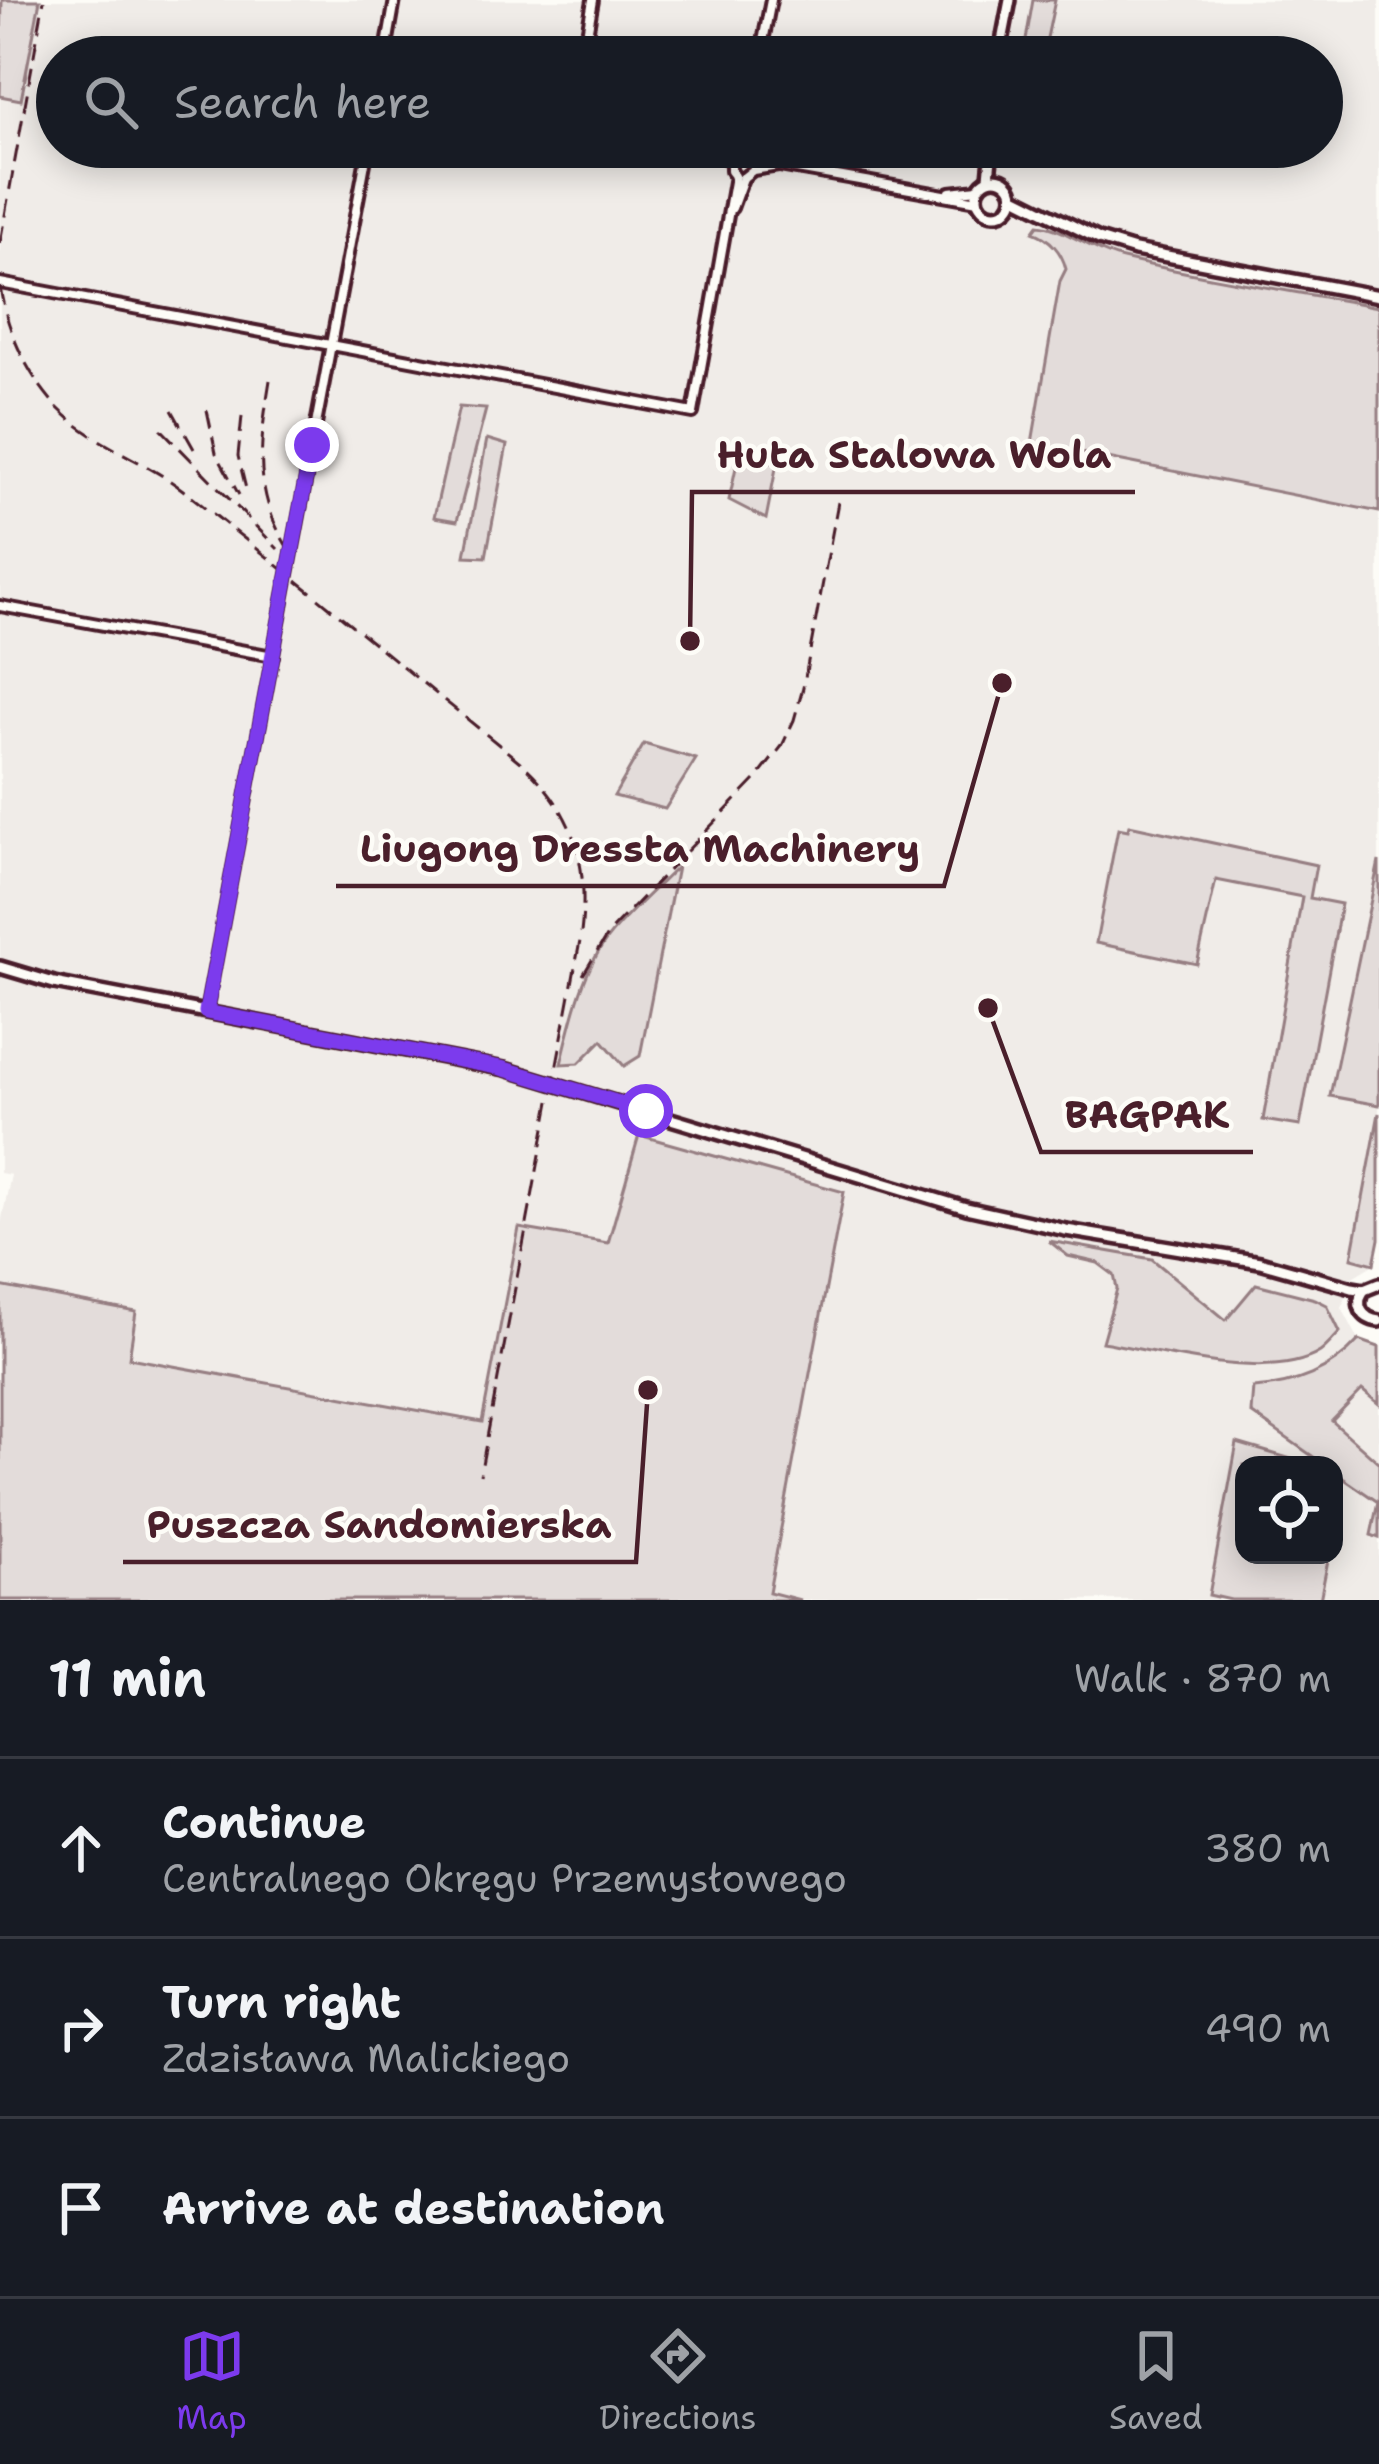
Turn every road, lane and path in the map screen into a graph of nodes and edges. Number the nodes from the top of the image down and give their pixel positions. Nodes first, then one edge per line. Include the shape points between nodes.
1 (395, 0) edge
2 (593, 0) edge
3 (771, 0) edge
4 (1010, 0) edge
5 (389, 36) edge
6 (587, 36) edge
7 (764, 36) edge
8 (1003, 36) edge
9 (364, 168) edge
10 (734, 168) edge
11 (741, 168) edge
12 (788, 168) edge
13 (994, 168) edge
14 (739, 177) junction
15 (994, 178) junction
16 (978, 195) junction
17 (1013, 196) junction
18 (1008, 208) junction
19 (1046, 214) junction
20 (0, 283) edge
21 (1379, 296) edge
22 (331, 345) junction
23 (0, 606) edge
24 (273, 656) junction
25 (0, 967) edge
26 (206, 1012) junction
27 (1378, 1281) edge
28 (1361, 1296) junction
29 (1379, 1321) edge

1 - 5 street
2 - 6 street
3 - 7 street
4 - 8 street
9 - 22 street
10 - 14 street
11 - 14 street
12 - 16 street
13 - 15 street
14 - 22 street via 693,413
15 - 16 street
15 - 17 street
16 - 18 street via 989,212
17 - 18 street
17 - 19 street
18 - 19 street
19 - 21 street via 1135,250
20 - 22 street
22 - 24 street
23 - 24 street
24 - 26 street
25 - 26 street
26 - 28 street via 501,1068 966,1208 1260,1262
27 - 28 street
28 - 29 street via 1365,1316

